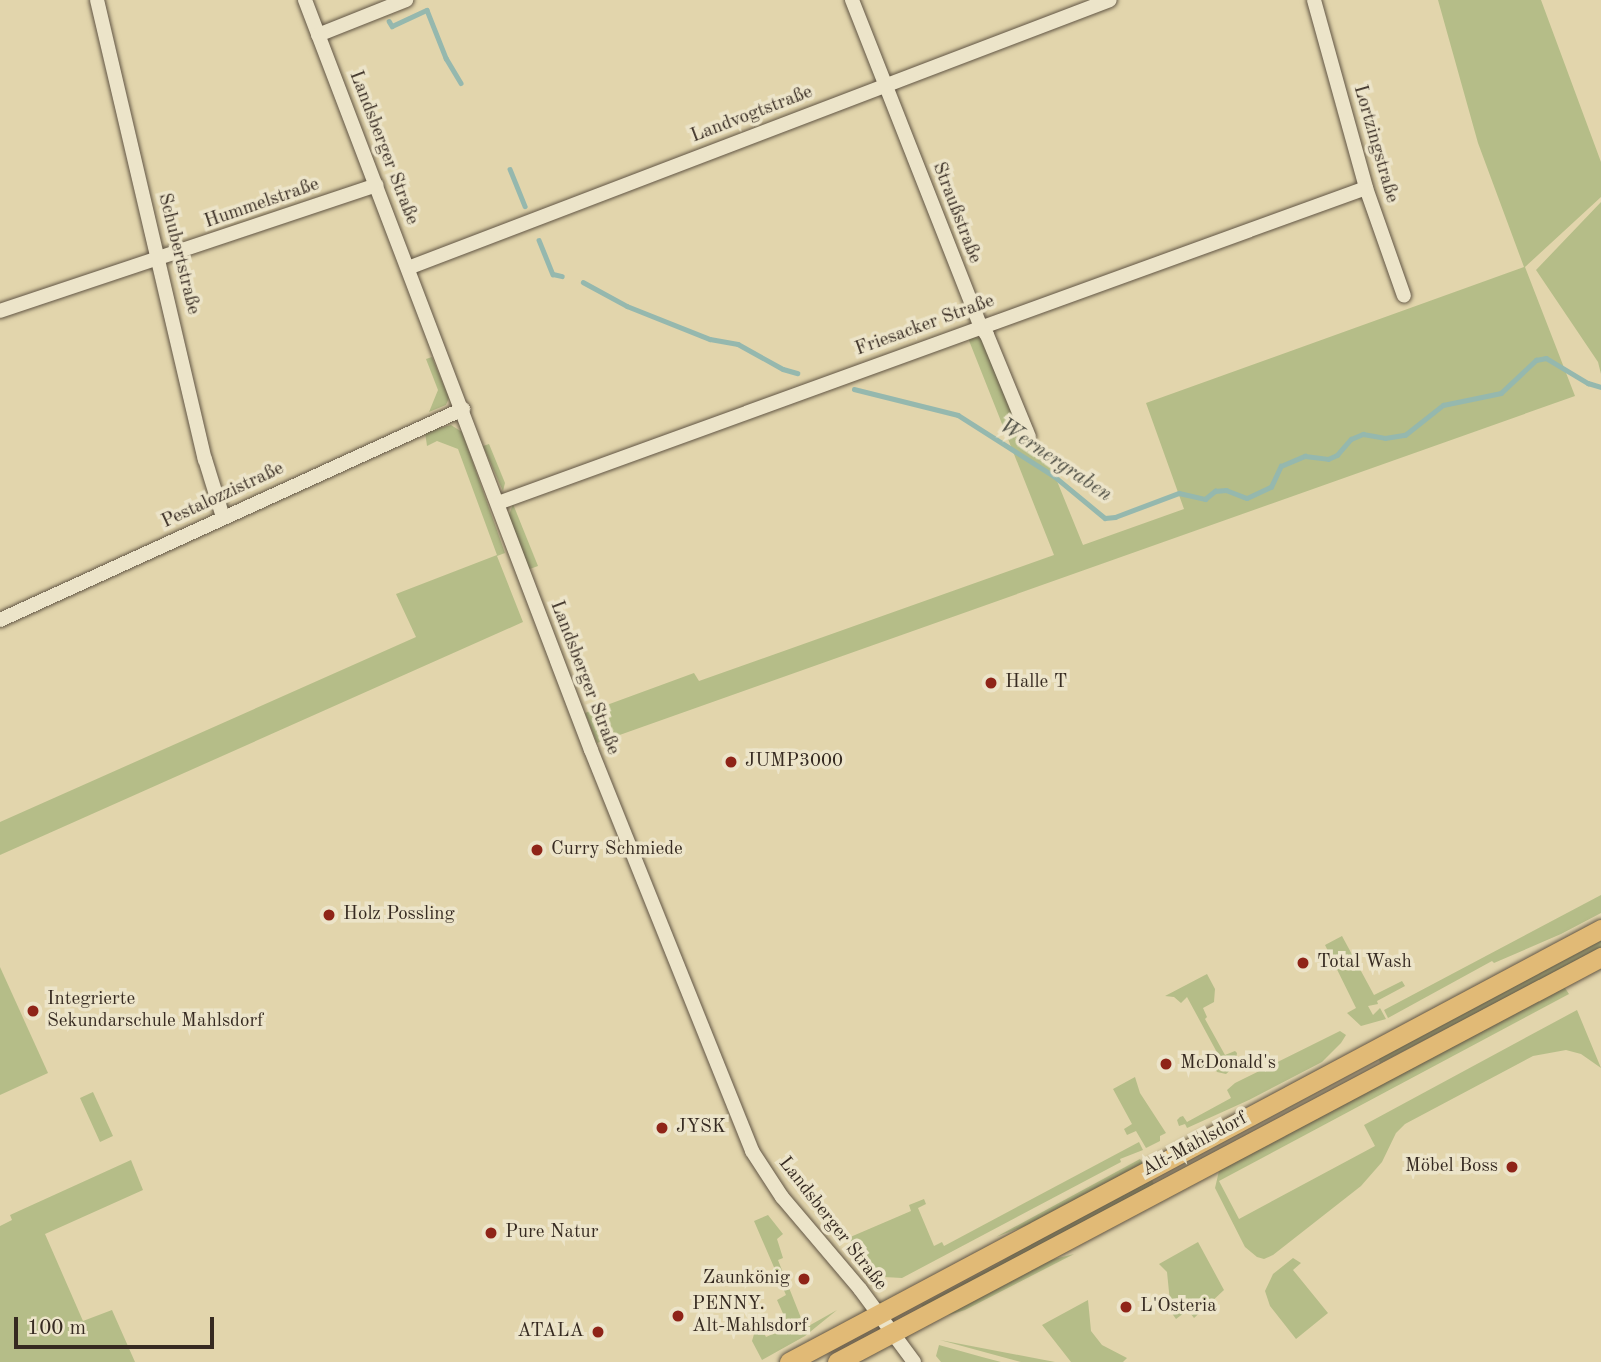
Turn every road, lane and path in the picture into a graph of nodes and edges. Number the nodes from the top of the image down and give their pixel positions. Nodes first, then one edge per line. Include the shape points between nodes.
1 (97, 0) edge
2 (305, 0) edge
3 (406, 0) edge
4 (852, 0) edge
5 (1110, 0) edge
6 (1314, 0) edge
7 (318, 35) junction
8 (885, 85) junction
9 (376, 185) junction
10 (1366, 188) junction
11 (160, 259) junction
12 (408, 268) junction
13 (1404, 296) dead end
14 (0, 311) edge
15 (981, 327) junction
16 (463, 409) junction
17 (1029, 438) dead end
18 (498, 503) junction
19 (223, 517) junction
20 (0, 620) edge
21 (1601, 929) edge
22 (1601, 957) edge
23 (878, 1314) junction
24 (893, 1334) junction
25 (789, 1362) edge
26 (837, 1362) edge
27 (914, 1362) edge

1 - 11 street, Schubertstraße
2 - 7 street, Landsberger Straße
3 - 7 street
4 - 8 street, Straußstraße
5 - 8 street, Landvogtstraße
6 - 10 street, Lortzingstraße
7 - 9 street, Landsberger Straße
8 - 12 street, Landvogtstraße
8 - 15 street, Straußstraße
9 - 11 street, Hummelstraße
9 - 12 street, Landsberger Straße
10 - 13 street, Lortzingstraße
10 - 15 street, Friesacker Straße
11 - 14 street, Hummelstraße
11 - 19 street, Schubertstraße via 205,459
12 - 16 street, Landsberger Straße
15 - 17 street, Straußstraße
15 - 18 street, Friesacker Straße
16 - 18 street, Landsberger Straße
16 - 19 street, Pestalozzistraße
18 - 23 street, Landsberger Straße via 591,750 752,1151 782,1197
19 - 20 street, Pestalozzistraße
21 - 23 main road, Alt-Mahlsdorf
22 - 24 main road, Alt-Mahlsdorf
23 - 24 street, Landsberger Straße
23 - 25 main road, Alt-Mahlsdorf
24 - 26 main road, Alt-Mahlsdorf
24 - 27 street, Landsberger Straße

